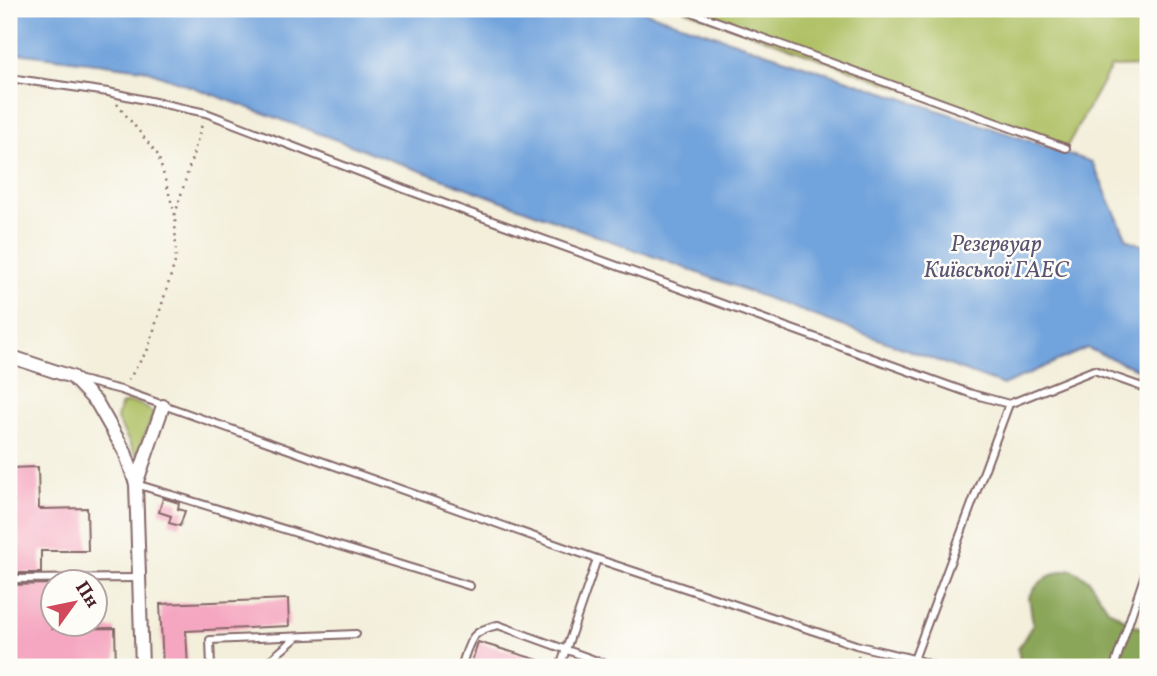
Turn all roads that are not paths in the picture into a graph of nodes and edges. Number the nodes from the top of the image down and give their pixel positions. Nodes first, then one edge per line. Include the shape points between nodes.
1 (683, 9) edge
2 (9, 78) edge
3 (1066, 148) dead end
4 (9, 356) edge
5 (72, 377) junction
6 (1148, 389) edge
7 (1009, 404) junction
8 (163, 406) junction
9 (136, 484) junction
10 (597, 559) junction
11 (1148, 565) edge
12 (139, 578) junction
13 (9, 579) edge
14 (470, 586) dead end
15 (356, 634) dead end
16 (297, 637) junction
17 (565, 649) junction
18 (915, 657) junction
19 (142, 667) edge
20 (211, 667) edge
21 (262, 667) edge
22 (461, 667) edge
23 (560, 667) edge
24 (614, 667) edge
25 (938, 667) edge
26 (1114, 667) edge

1 - 3 lane
2 - 7 lane via 108,92 206,113
4 - 5 street
5 - 8 lane
5 - 9 street via 97,403 125,452
6 - 7 lane via 1094,370
7 - 18 lane
8 - 9 street
8 - 10 lane
9 - 12 street
9 - 14 lane
10 - 17 lane
10 - 18 lane via 866,648
11 - 26 lane
12 - 13 lane
12 - 19 street
15 - 16 lane
16 - 20 lane via 210,640
16 - 21 lane
17 - 22 lane via 498,625 472,635
17 - 23 lane
17 - 24 lane
18 - 25 lane

